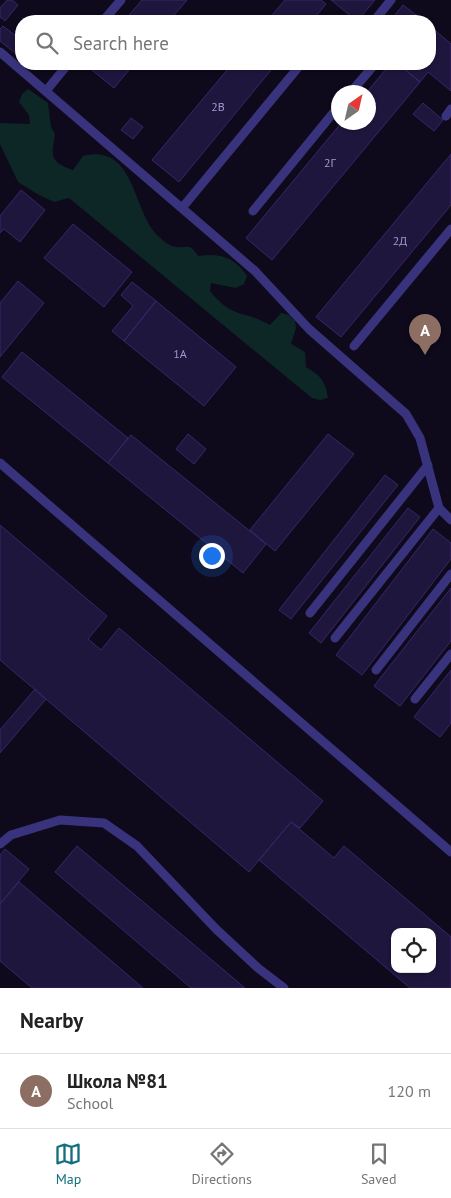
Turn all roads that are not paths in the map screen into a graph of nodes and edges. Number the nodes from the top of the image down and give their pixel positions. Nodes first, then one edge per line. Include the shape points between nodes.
1 (121, 0) edge
2 (391, 0) edge
3 (108, 15) edge
4 (379, 15) edge
5 (0, 52) edge
6 (15, 65) edge
7 (21, 70) edge
8 (63, 70) edge
9 (296, 70) edge
10 (369, 70) edge
11 (357, 85) edge
12 (46, 91) junction
13 (331, 115) edge
14 (182, 208) junction
15 (252, 211) dead end
16 (451, 230) edge
17 (354, 346) dead end
18 (0, 463) edge
19 (428, 465) junction
20 (439, 508) junction
21 (451, 520) edge
22 (451, 574) edge
23 (310, 613) dead end
24 (335, 638) dead end
25 (451, 654) edge
26 (376, 670) dead end
27 (415, 699) dead end
28 (0, 844) edge
29 (451, 852) edge
30 (284, 988) edge

1 - 3 lane
2 - 4 lane
5 - 6 lane
7 - 12 lane
8 - 12 lane
9 - 14 lane
10 - 11 lane
12 - 14 lane
13 - 15 lane
14 - 19 lane via 254,271 309,329 406,414 420,438
16 - 17 lane
18 - 29 lane
19 - 20 lane
19 - 23 lane
20 - 21 lane
20 - 24 lane
22 - 26 lane
25 - 27 lane
28 - 30 lane via 11,835 60,820 104,823 138,846 216,928

